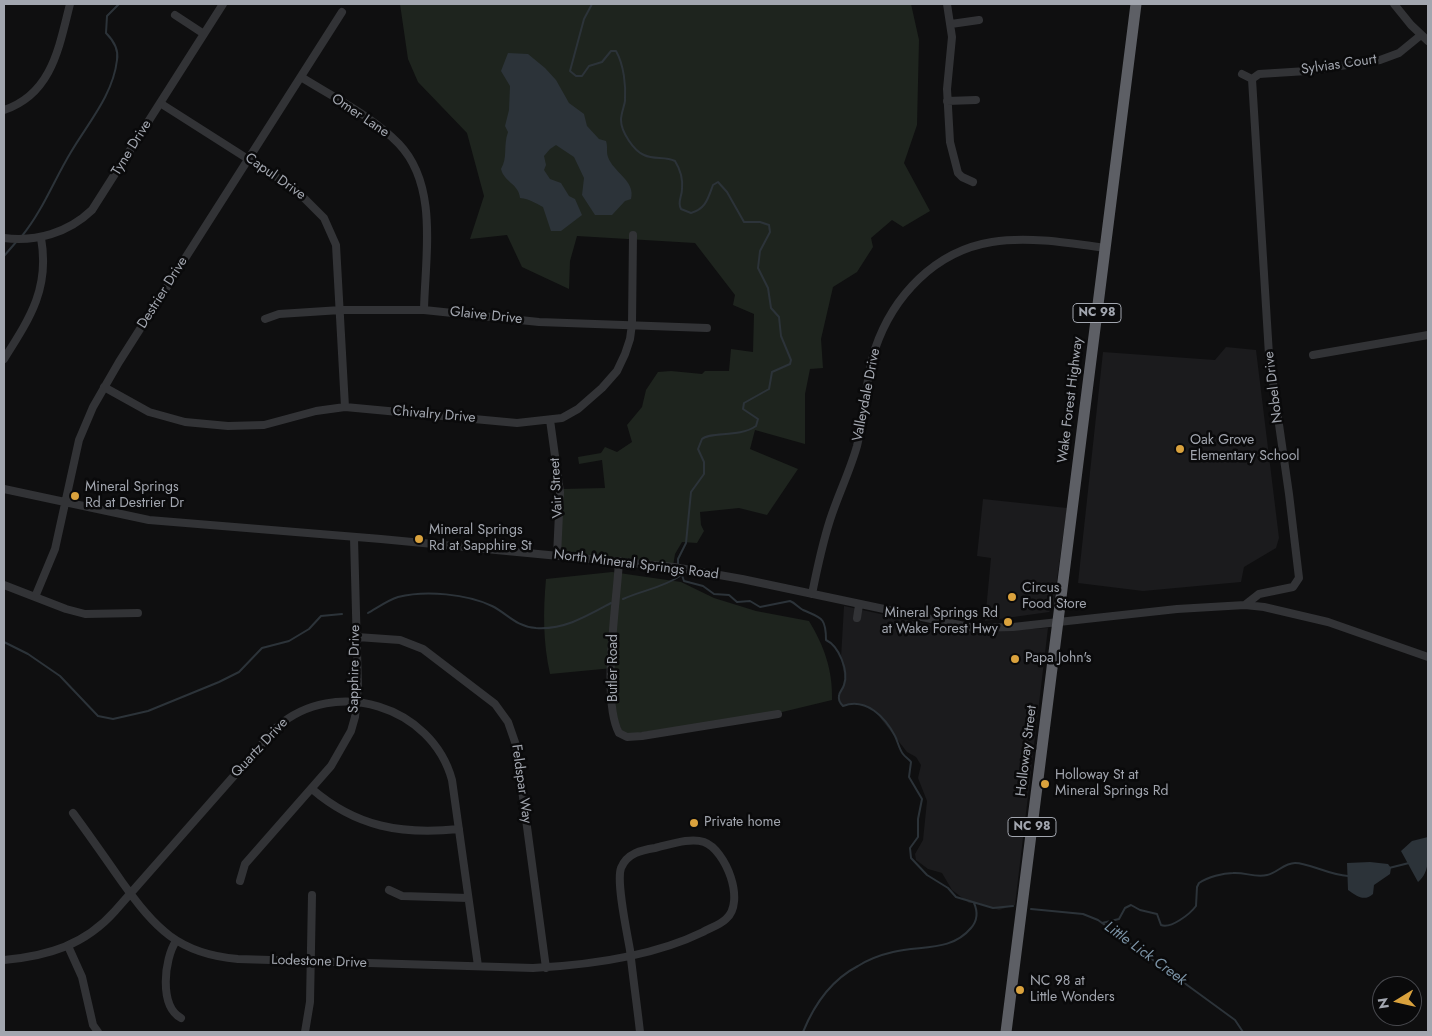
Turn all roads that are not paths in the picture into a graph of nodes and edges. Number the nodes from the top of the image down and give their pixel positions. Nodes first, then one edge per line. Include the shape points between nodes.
1 (70, 4) edge
2 (223, 4) edge
3 (947, 4) edge
4 (1136, 4) edge
5 (1394, 4) edge
6 (342, 12) dead end
7 (175, 15) dead end
8 (979, 20) dead end
9 (951, 24) junction
10 (204, 34) junction
11 (1421, 35) junction
12 (1428, 41) edge
13 (1242, 74) dead end
14 (301, 77) junction
15 (1252, 79) junction
16 (976, 100) dead end
17 (947, 101) junction
18 (160, 103) junction
19 (4, 110) edge
20 (249, 159) junction
21 (973, 182) dead end
22 (633, 235) dead end
23 (4, 238) edge
24 (41, 238) junction
25 (1106, 248) junction
26 (341, 310) junction
27 (424, 310) junction
28 (265, 320) dead end
29 (632, 324) junction
30 (707, 328) dead end
31 (1428, 335) edge
32 (1313, 355) dead end
33 (4, 358) edge
34 (104, 387) junction
35 (345, 407) junction
36 (550, 420) junction
37 (4, 489) edge
38 (65, 502) junction
39 (354, 538) junction
40 (557, 556) junction
41 (619, 561) junction
42 (4, 585) edge
43 (812, 594) junction
44 (35, 596) junction
45 (859, 605) junction
46 (1245, 605) junction
47 (138, 613) dead end
48 (857, 618) dead end
49 (1058, 622) junction
50 (357, 636) junction
51 (1428, 657) edge
52 (357, 703) junction
53 (778, 714) dead end
54 (312, 789) junction
55 (73, 813) dead end
56 (459, 829) junction
57 (240, 881) dead end
58 (389, 890) dead end
59 (130, 894) junction
60 (312, 895) dead end
61 (468, 898) junction
62 (176, 941) junction
63 (68, 946) junction
64 (630, 955) junction
65 (4, 960) edge
66 (311, 962) junction
67 (478, 966) junction
68 (546, 968) junction
69 (181, 1018) dead end
70 (98, 1032) edge
71 (305, 1032) edge
72 (640, 1032) edge
73 (1006, 1032) edge

1 - 19 street via 49,74 26,100
2 - 10 street, Tyne Drive
3 - 9 street
4 - 25 highway, Wake Forest Highway / NC 98
5 - 11 street
6 - 14 street, Destrier Drive
7 - 10 street
8 - 9 street
9 - 17 street
10 - 18 street, Tyne Drive
11 - 12 street
11 - 15 street, Sylvias Court via 1399,52 1380,60 1259,74
13 - 15 street
14 - 20 street, Destrier Drive
14 - 27 street, Omer Lane via 381,128 399,144 412,163 426,212
15 - 46 street, Nobel Drive via 1269,355 1298,578 1293,587 1259,594
16 - 17 street
17 - 21 street via 956,166 962,177
18 - 20 street, Capul Drive
18 - 24 street, Tyne Drive via 92,210 71,226
20 - 26 street, Capul Drive via 302,194 328,223 338,257
20 - 34 street, Destrier Drive
22 - 29 street, Chivalry Drive
23 - 24 street, Tyne Drive
24 - 33 street via 43,273 39,295
25 - 43 street, Valleydale Drive via 1020,240 990,242 937,265 909,288 884,326 875,351 856,447 824,540
25 - 49 highway, Wake Forest Highway / NC 98
26 - 27 street, Glaive Drive
26 - 28 street, Glaive Drive via 279,314
26 - 35 street, Capul Drive
27 - 29 street, Glaive Drive via 539,322
29 - 30 street, Glaive Drive
29 - 36 street, Chivalry Drive via 630,339 614,376 578,409 562,418
31 - 32 street
34 - 35 street, Chivalry Drive via 149,412 185,422 228,426 264,425
34 - 38 street, Destrier Drive via 79,440
35 - 36 street, Chivalry Drive via 517,423
36 - 40 street, Vair Street via 560,492
37 - 38 street, North Mineral Springs Road
38 - 39 street, North Mineral Springs Road via 149,520
38 - 44 street, Destrier Drive via 55,549
39 - 40 street, North Mineral Springs Road
39 - 50 street, Sapphire Drive
40 - 41 street, North Mineral Springs Road
41 - 43 street, North Mineral Springs Road via 686,569
41 - 53 street, Butler Road via 611,670 614,718 619,733 627,737 642,736
42 - 44 street
43 - 45 street, North Mineral Springs Road
44 - 47 street via 84,614
45 - 48 street
45 - 49 street, North Mineral Springs Road via 982,628
46 - 49 street, North Mineral Springs Road
46 - 51 street, North Mineral Springs Road via 1328,622
49 - 73 highway, Holloway Street / NC 98
50 - 52 street, Sapphire Drive
50 - 68 street, Feldspar Way via 400,640 423,648 489,697 508,722 516,745
52 - 54 street, Sapphire Drive via 344,745
52 - 56 street, Quartz Drive via 394,712 425,734 440,750 452,780
52 - 59 street, Quartz Drive via 320,703 297,711 284,720
54 - 56 street via 343,813 376,826 403,830
54 - 57 street, Sapphire Drive via 246,864
55 - 59 street, Lodestone Drive
56 - 61 street, Quartz Drive
58 - 61 street via 402,896
59 - 62 street, Lodestone Drive via 153,922
59 - 63 street, Quartz Drive via 102,924
60 - 66 street
61 - 67 street, Quartz Drive
62 - 66 street, Lodestone Drive via 223,958
62 - 69 street via 168,958 166,984 171,1005 176,1016
63 - 65 street, Quartz Drive via 40,956
63 - 70 street via 82,977 93,1025
64 - 64 street, Lodestone Drive via 695,936 730,915 735,905 734,890 714,848 700,841 686,842 640,850 624,862 620,883
64 - 68 street, Lodestone Drive
64 - 72 street, Lodestone Drive
66 - 67 street, Lodestone Drive
66 - 71 street
67 - 68 street, Lodestone Drive

